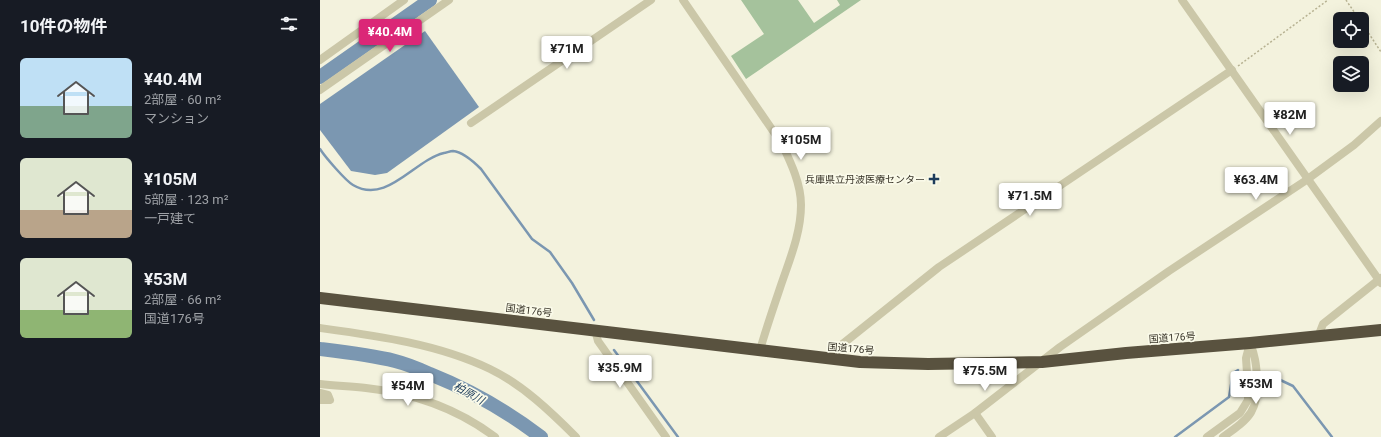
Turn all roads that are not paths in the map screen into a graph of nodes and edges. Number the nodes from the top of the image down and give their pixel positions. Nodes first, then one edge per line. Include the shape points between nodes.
1 (404, 0) edge
2 (449, 0) edge
3 (651, 0) edge
4 (683, 0) edge
5 (1182, 0) edge
6 (320, 60) edge
7 (1232, 70) junction
8 (320, 90) edge
9 (1381, 121) edge
10 (471, 123) dead end
11 (1308, 178) junction
12 (1380, 280) edge
13 (320, 298) edge
14 (320, 328) edge
15 (595, 330) junction
16 (1381, 330) edge
17 (1318, 337) junction
18 (1250, 343) junction
19 (760, 350) junction
20 (825, 358) junction
21 (1042, 362) junction
22 (320, 384) edge
23 (320, 393) edge
24 (320, 400) edge
25 (975, 413) junction
26 (495, 437) edge
27 (576, 437) edge
28 (666, 437) edge
29 (939, 437) edge
30 (992, 437) edge
31 (1208, 437) edge
32 (1223, 437) edge

1 - 6 street
2 - 8 street
3 - 10 street
4 - 19 street via 782,144 793,166 798,186 801,204 800,224
5 - 7 street
7 - 11 street
7 - 20 street via 939,267
9 - 11 street
11 - 12 street
11 - 21 street via 1169,271
12 - 17 street via 1323,324
13 - 15 highway, 国道176号
14 - 27 street via 418,344 470,361 521,388
15 - 19 highway, 国道176号
15 - 28 street via 598,341
16 - 17 highway, 国道176号
17 - 18 highway, 国道176号
18 - 21 highway, 国道176号
18 - 31 street via 1246,358 1248,400 1240,413
18 - 32 street via 1256,357 1257,400 1246,419
19 - 20 highway, 国道176号
20 - 21 highway, 国道176号 via 928,364
21 - 25 street
22 - 26 street via 390,392 439,405
23 - 24 street via 328,395 330,400
25 - 29 street
25 - 30 street

